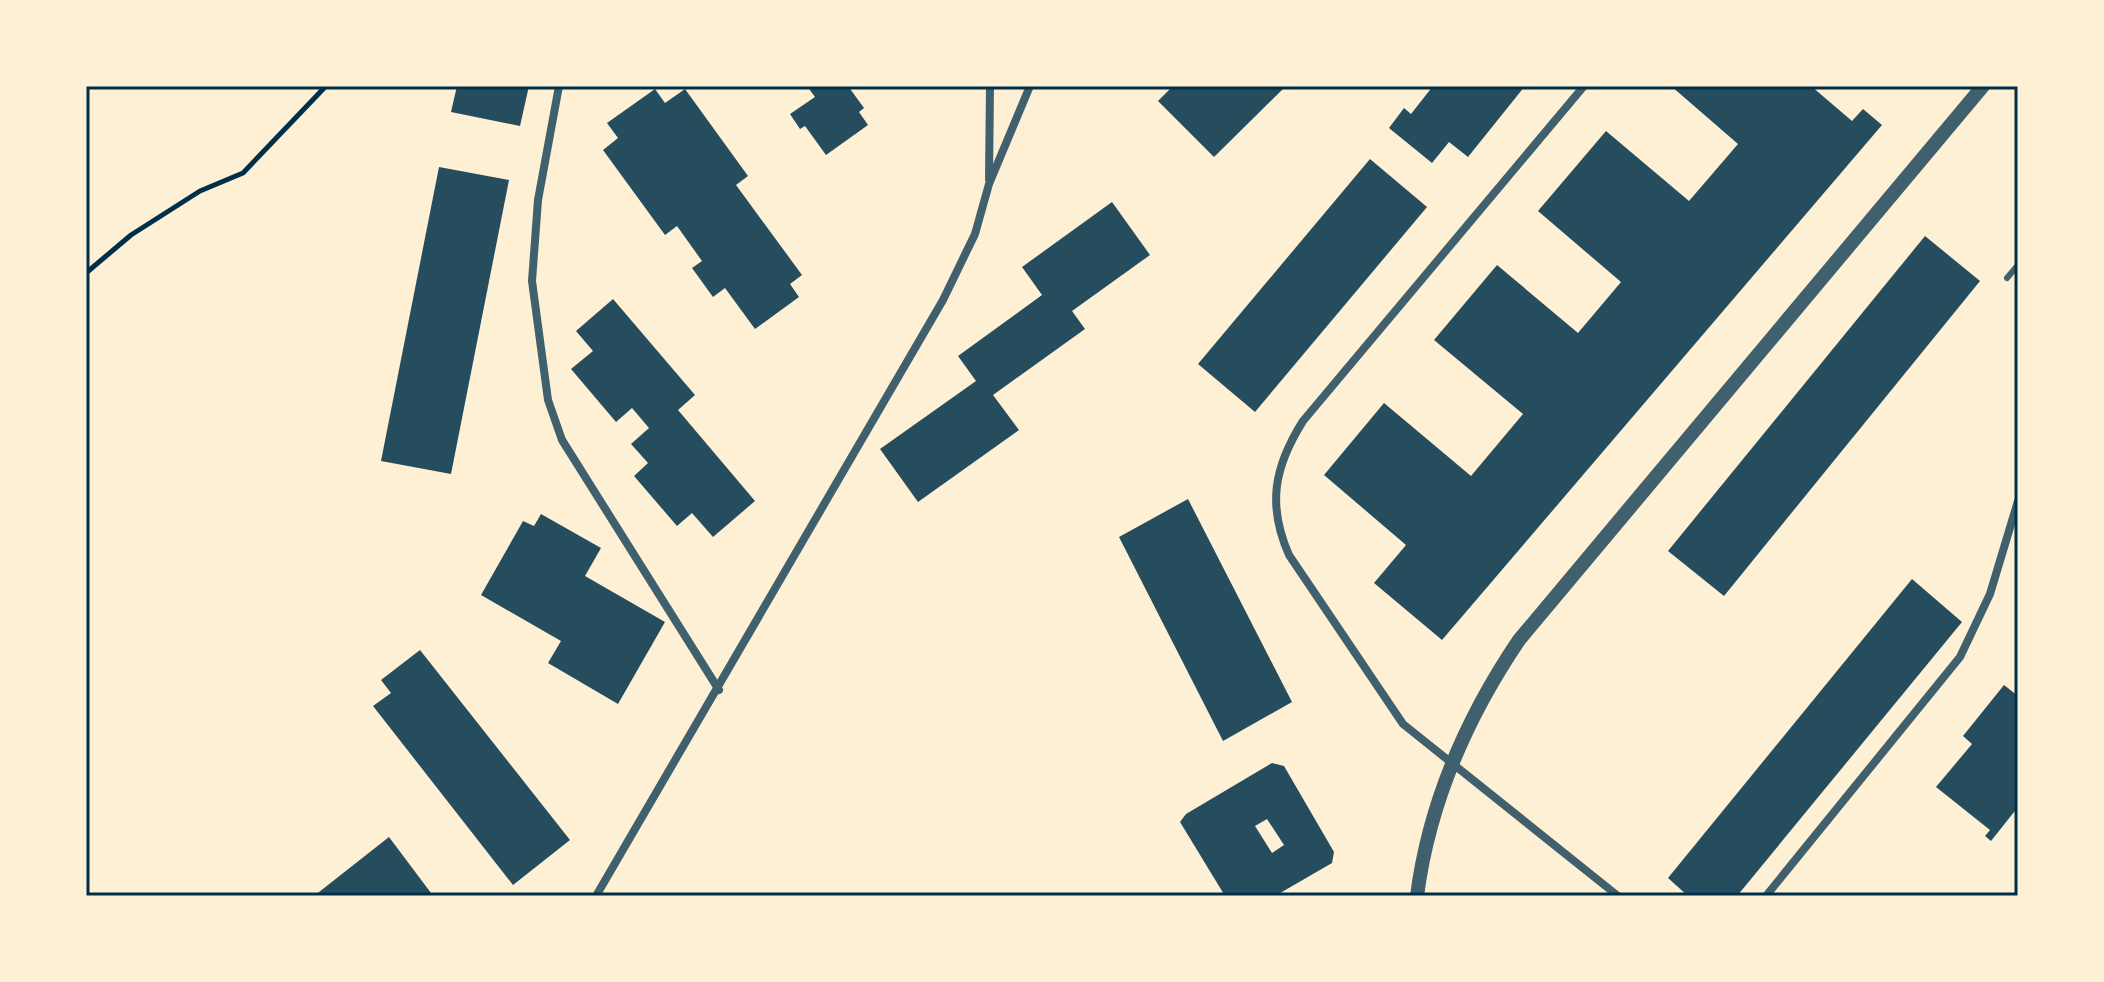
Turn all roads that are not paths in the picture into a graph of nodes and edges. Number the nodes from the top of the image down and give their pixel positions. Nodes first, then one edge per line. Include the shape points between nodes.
1 (559, 86) edge
2 (990, 86) edge
3 (1030, 86) edge
4 (1584, 86) edge
5 (1983, 86) edge
6 (989, 184) junction
7 (2018, 265) edge
8 (2007, 278) dead end
9 (2018, 501) edge
10 (719, 690) junction
11 (1451, 765) junction
12 (596, 896) edge
13 (1417, 896) edge
14 (1618, 896) edge
15 (1766, 896) edge

1 - 10 street via 538,200 532,281 552,417
2 - 6 street
3 - 6 street
4 - 11 street via 1303,421 1277,475 1275,514 1302,576 1389,707 1413,735
5 - 11 street via 1519,640 1479,705
6 - 10 street via 975,234 943,300
7 - 8 lane
9 - 15 street via 1990,594 1960,657
10 - 12 street
11 - 13 street via 1431,824
11 - 14 street

